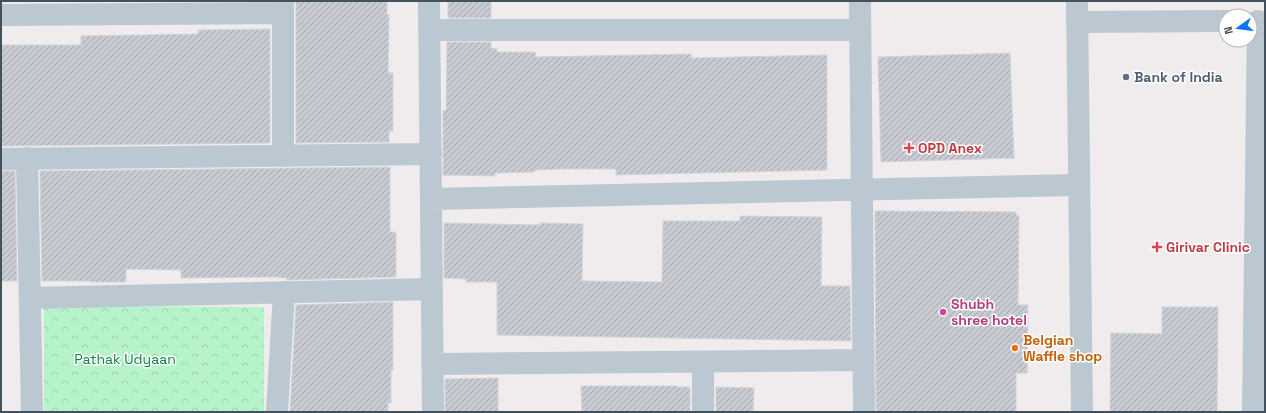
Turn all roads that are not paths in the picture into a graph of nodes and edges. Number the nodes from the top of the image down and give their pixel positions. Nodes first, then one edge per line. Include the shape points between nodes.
1 (429, 1) edge
2 (860, 1) edge
3 (283, 7) edge
4 (34, 8) edge
5 (1077, 11) edge
6 (1, 15) edge
7 (1218, 20) edge
8 (429, 30) junction
9 (860, 30) junction
10 (1258, 48) edge
11 (431, 154) junction
12 (283, 156) junction
13 (27, 158) junction
14 (1, 159) edge
15 (1079, 185) junction
16 (862, 190) junction
17 (431, 199) junction
18 (432, 289) junction
19 (284, 292) junction
20 (30, 298) junction
21 (863, 360) junction
22 (703, 362) junction
23 (433, 364) junction
24 (32, 412) edge
25 (277, 412) edge
26 (433, 412) edge
27 (703, 412) edge
28 (864, 412) edge
29 (1082, 412) edge
30 (1253, 412) edge

1 - 8 street
2 - 9 street
3 - 4 street
3 - 12 street
4 - 6 street
5 - 7 street
5 - 15 street
8 - 9 street
8 - 11 street
9 - 16 street
10 - 30 street
11 - 12 street
11 - 17 street
12 - 13 street
13 - 14 street
13 - 20 street
15 - 16 street
15 - 29 street
16 - 17 street
16 - 21 street
17 - 18 street
18 - 19 street
18 - 23 street
19 - 20 street
19 - 25 street
20 - 24 street
21 - 22 street
21 - 28 street
22 - 23 street
22 - 27 street
23 - 26 street

